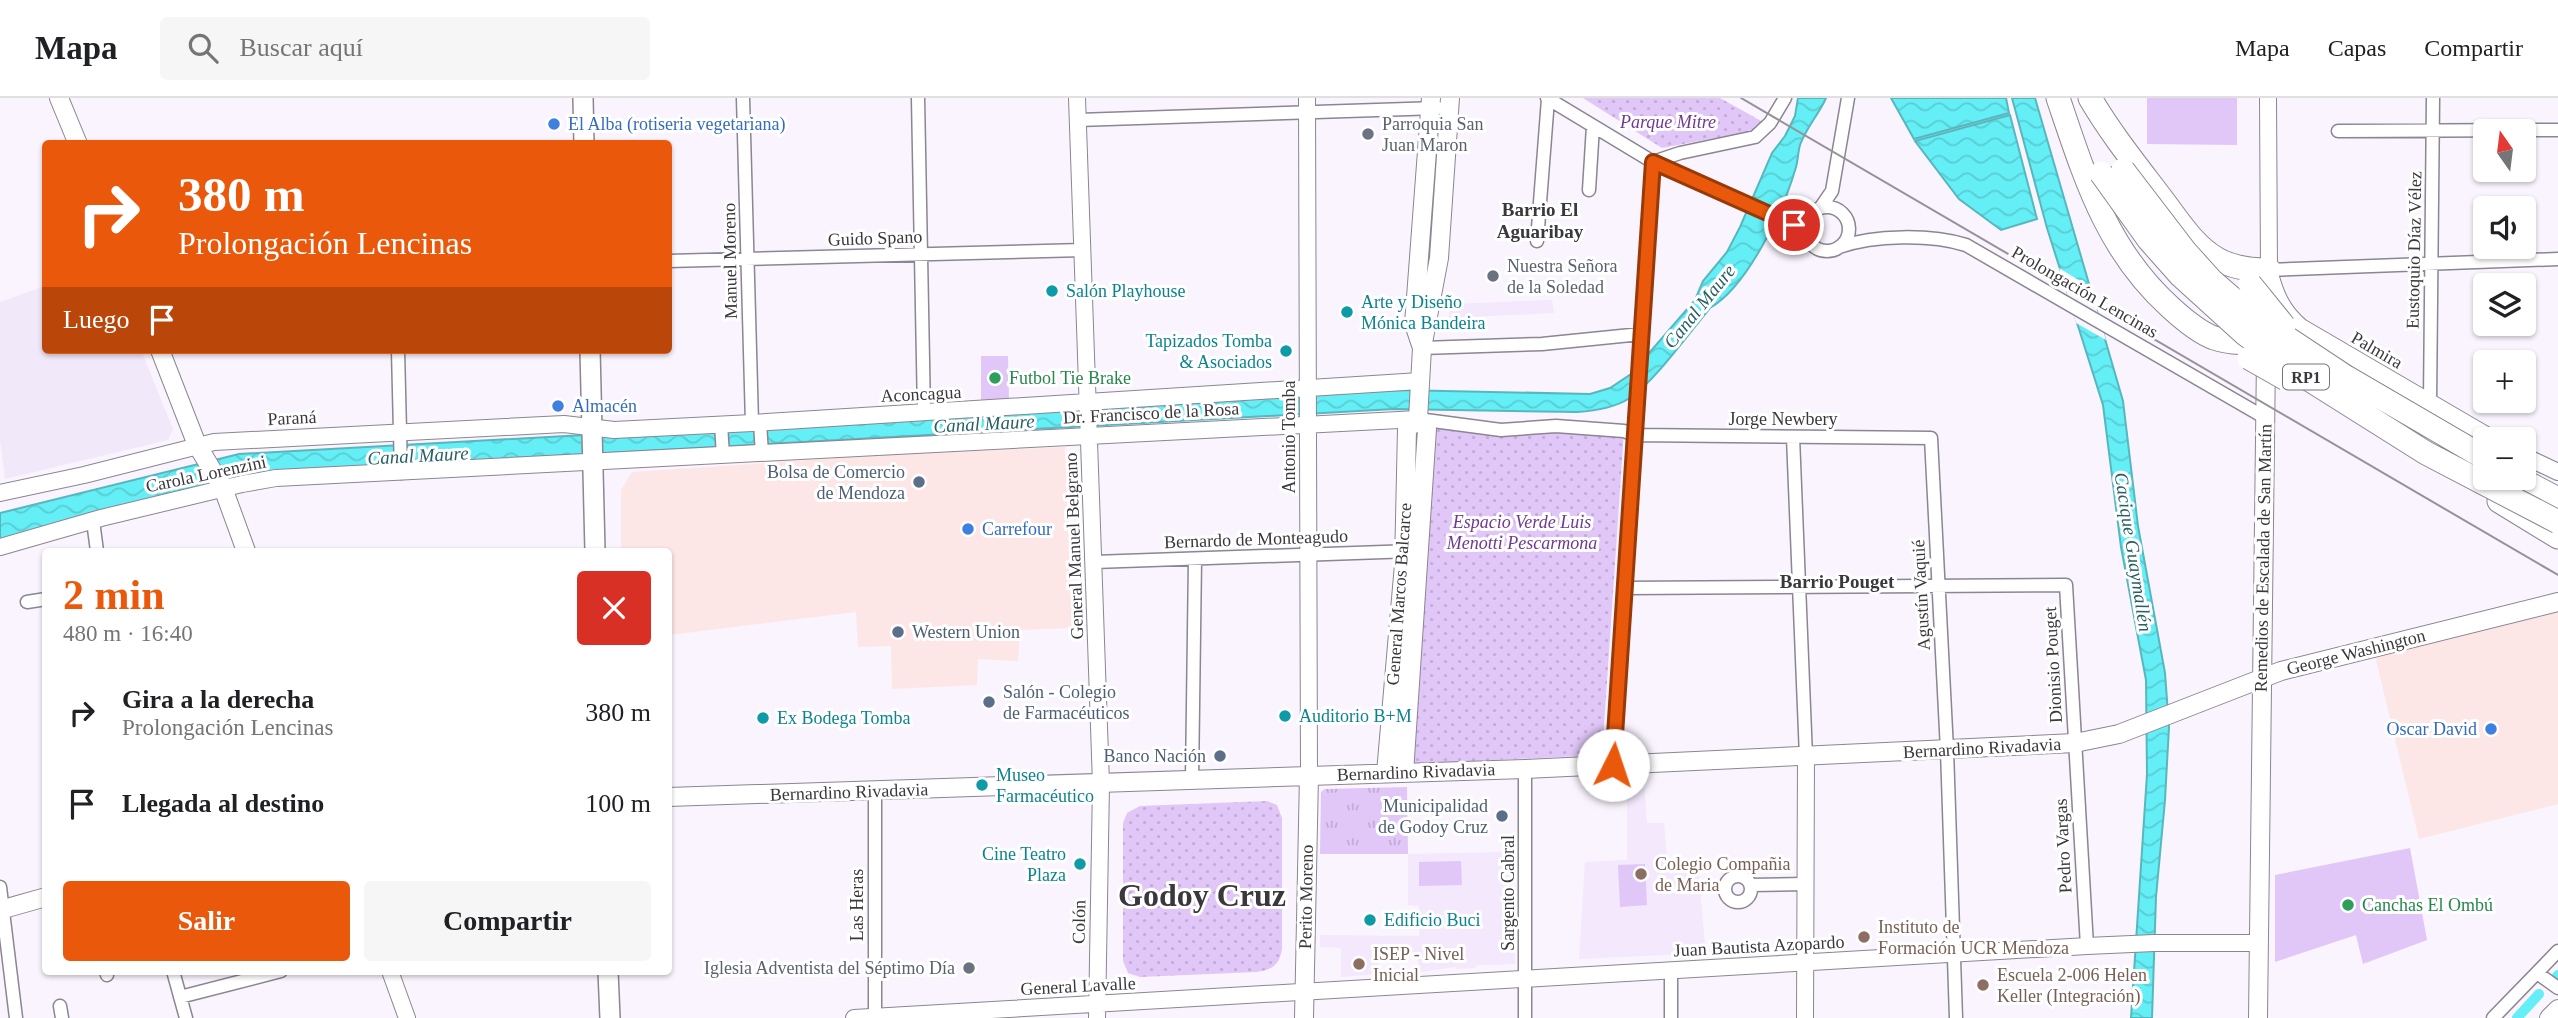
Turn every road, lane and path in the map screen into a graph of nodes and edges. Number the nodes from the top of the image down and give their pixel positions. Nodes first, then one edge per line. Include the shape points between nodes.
1 (59, 98) edge
2 (583, 98) edge
3 (743, 98) edge
4 (918, 98) edge
5 (1077, 98) edge
6 (1547, 98) edge
7 (1785, 98) edge
8 (1848, 98) edge
9 (2059, 98) edge
10 (2083, 98) edge
11 (2091, 98) edge
12 (2268, 98) edge
13 (2433, 98) edge
14 (1431, 103) edge
15 (1450, 103) edge
16 (1307, 105) edge
17 (1078, 120) junction
18 (1593, 126) junction
19 (2558, 130) edge
20 (2338, 131) dead end
21 (2433, 131) junction
22 (76, 140) edge
23 (584, 140) edge
24 (1653, 162) junction
25 (2112, 172) junction
26 (1590, 190) dead end
27 (1832, 191) junction
28 (1815, 211) junction
29 (1844, 215) junction
30 (1781, 218) junction
31 (1808, 239) junction
32 (1876, 240) junction
33 (1537, 241) dead end
34 (1839, 247) junction
35 (1083, 250) junction
36 (921, 254) junction
37 (747, 259) junction
38 (2558, 259) edge
39 (672, 261) edge
40 (2431, 264) junction
41 (2269, 270) junction
42 (2250, 284) dead end
43 (1641, 334) junction
44 (2267, 342) junction
45 (1422, 348) junction
46 (162, 354) edge
47 (398, 354) edge
48 (590, 354) edge
49 (2249, 358) dead end
50 (2346, 377) junction
51 (1308, 393) junction
52 (1419, 400) junction
53 (2430, 402) junction
54 (1088, 406) junction
55 (924, 413) junction
56 (2264, 417) junction
57 (1309, 419) junction
58 (757, 424) junction
59 (722, 427) junction
60 (2473, 427) edge
61 (1089, 431) junction
62 (1634, 435) junction
63 (1793, 437) junction
64 (1931, 438) joint
65 (400, 439) junction
66 (197, 445) junction
67 (593, 446) junction
68 (761, 450) junction
69 (2473, 451) edge
70 (723, 452) junction
71 (2426, 453) junction
72 (2536, 462) edge
73 (401, 469) junction
74 (2558, 472) edge
75 (2536, 477) edge
76 (221, 485) junction
77 (2558, 485) edge
78 (2536, 487) edge
79 (0, 492) edge
80 (2558, 499) edge
81 (93, 521) junction
82 (2558, 522) edge
83 (2558, 537) edge
84 (0, 547) edge
85 (97, 548) edge
86 (245, 548) edge
87 (596, 548) edge
88 (1412, 551) junction
89 (1309, 555) junction
90 (1195, 559) junction
91 (1094, 562) junction
92 (1938, 585) junction
93 (1799, 586) junction
94 (1625, 588) junction
95 (42, 600) edge
96 (26, 602) dead end
97 (2558, 602) edge
98 (2263, 677) junction
99 (2158, 718) joint
100 (2075, 743) junction
101 (1947, 750) junction
102 (1806, 757) junction
103 (1613, 765) junction
104 (1525, 769) junction
105 (1386, 773) junction
106 (1404, 773) junction
107 (1309, 775) junction
108 (1192, 780) junction
109 (1101, 784) junction
110 (875, 791) junction
111 (672, 797) edge
112 (1806, 884) junction
113 (1751, 886) dead end
114 (0, 887) edge
115 (42, 898) edge
116 (1, 910) edge
117 (2259, 943) junction
118 (2087, 946) junction
119 (2558, 951) edge
120 (1953, 954) junction
121 (1806, 962) junction
122 (1671, 971) junction
123 (174, 975) edge
124 (266, 975) edge
125 (391, 975) edge
126 (608, 975) edge
127 (2541, 975) junction
128 (1525, 980) junction
129 (2556, 988) edge
130 (1304, 992) junction
131 (180, 998) junction
132 (2558, 1009) edge
133 (1097, 1011) edge
134 (875, 1017) edge
135 (16, 1018) edge
136 (186, 1018) edge
137 (407, 1018) edge
138 (610, 1018) edge
139 (854, 1018) edge
140 (1304, 1018) edge
141 (1525, 1018) edge
142 (1671, 1018) edge
143 (1805, 1018) edge
144 (1956, 1018) edge
145 (2258, 1018) edge
146 (2493, 1018) edge
147 (2549, 1018) edge

1 - 22 main road
2 - 23 main road
3 - 37 street, Manuel Moreno
4 - 36 street
5 - 17 street, General Manuel Belgrano
6 - 18 street
6 - 33 street
7 - 24 street via 1755,137
8 - 27 street
9 - 25 highway, RP1
9 - 44 highway via 2103,220 2140,276 2182,318 2213,338 2239,344
10 - 25 highway, RP1
11 - 41 highway via 2122,147 2206,251 2231,265
12 - 41 street, Remedios de Escalada de San Martín
13 - 21 street, Eustoquio Díaz Vélez
14 - 15 street
14 - 16 street
14 - 45 main road, General Marcos Balcarce via 1414,324
15 - 45 main road, General Marcos Balcarce via 1439,258
16 - 17 street
16 - 51 street, Antonio Tomba
17 - 35 street, General Manuel Belgrano
18 - 24 street
18 - 26 street
19 - 21 street
20 - 21 street
21 - 40 street, Eustoquio Díaz Vélez
24 - 30 street
24 - 43 street
25 - 50 highway, RP1, bridge via 2227,295
25 - 71 highway, RP1, bridge via 2163,257 2226,319 2293,369
27 - 28 street
27 - 29 street
28 - 29 street via 1833,207
28 - 30 street
28 - 31 street via 1805,227
29 - 32 street via 1855,230
29 - 34 street via 1847,239
30 - 31 street
31 - 34 street via 1821,250
32 - 34 street, Prolongación Lencinas
32 - 56 street, Prolongación Lencinas via 1931,238 1966,245
35 - 36 street, Guido Spano
35 - 54 street, General Manuel Belgrano
36 - 37 street, Guido Spano
36 - 55 street
37 - 39 street, Guido Spano
37 - 58 street, Manuel Moreno
38 - 40 street
40 - 41 street
40 - 53 street, Eustoquio Díaz Vélez
41 - 44 main road, Remedios de Escalada de San Martín
41 - 53 street, Palmira via 2275,294 2291,318
42 - 50 highway, bridge via 2277,319
43 - 45 street via 1542,344
43 - 62 street
44 - 56 main road, Remedios de Escalada de San Martín
45 - 52 main road, General Marcos Balcarce
46 - 66 main road
47 - 65 street
48 - 67 main road
49 - 71 highway, bridge
50 - 69 highway, RP1, bridge
51 - 52 street, Aconcagua
51 - 54 street, Aconcagua
51 - 57 street, Antonio Tomba
52 - 57 street, Dr. Francisco de la Rosa
52 - 62 street, Jorge Newbery via 1486,429 1556,426
52 - 88 main road, General Marcos Balcarce via 1427,429
53 - 60 street, Palmira
54 - 55 street, Aconcagua
54 - 61 street, General Manuel Belgrano
55 - 58 street, Aconcagua
56 - 98 main road, Remedios de Escalada de San Martín
57 - 61 street, Dr. Francisco de la Rosa
57 - 89 street, Antonio Tomba
58 - 59 street, Aconcagua
58 - 68 street, Manuel Moreno
59 - 67 street, Aconcagua via 614,430
59 - 70 street
61 - 68 street, Dr. Francisco de la Rosa
61 - 91 street, General Manuel Belgrano
62 - 63 street, Jorge Newbery
62 - 94 street
63 - 64 street, Jorge Newbery
63 - 93 street
64 - 92 street, Agustín Vaquié
65 - 66 street, Paraná
65 - 67 street, Paraná via 564,424
65 - 73 street
66 - 76 main road
66 - 79 street, Paraná
67 - 70 street, Dr. Francisco de la Rosa
67 - 73 street, Carola Lorenzini
67 - 87 main road
68 - 70 street, Dr. Francisco de la Rosa
71 - 82 highway, RP1, bridge
71 - 83 highway, bridge
72 - 74 street
73 - 76 street, Carola Lorenzini
75 - 77 highway
76 - 81 street, Carola Lorenzini
76 - 86 main road
78 - 80 highway
81 - 84 street, Carola Lorenzini
81 - 85 street
88 - 89 street, Bernardo de Monteagudo
88 - 105 main road, General Marcos Balcarce
88 - 106 main road, General Marcos Balcarce
89 - 90 street, Bernardo de Monteagudo
89 - 107 street, Antonio Tomba
90 - 91 street, Bernardo de Monteagudo
90 - 108 street
91 - 109 street, General Manuel Belgrano
92 - 93 street
92 - 100 street, Dionisio Pouget via 2066,585
92 - 101 street, Agustín Vaquié
93 - 94 street
93 - 102 street
94 - 103 street
95 - 96 street
97 - 98 main road, George Washington
98 - 99 main road, George Washington
98 - 117 main road, Remedios de Escalada de San Martín
99 - 100 main road, Bernardino Rivadavia via 2108,737
100 - 101 main road, Bernardino Rivadavia
100 - 118 street, Pedro Vargas
101 - 102 main road, Bernardino Rivadavia
101 - 120 street, Agustín Vaquié
102 - 103 main road, Bernardino Rivadavia
102 - 112 street
103 - 104 main road, Bernardino Rivadavia
104 - 106 main road, Bernardino Rivadavia
104 - 128 street, Sargento Cabral
105 - 106 main road, Bernardino Rivadavia
105 - 107 main road, Bernardino Rivadavia
107 - 108 main road, Bernardino Rivadavia
107 - 130 main road, Perito Moreno
108 - 109 main road, Bernardino Rivadavia
109 - 110 main road, Bernardino Rivadavia
109 - 133 street, Colón
110 - 111 main road, Bernardino Rivadavia
110 - 134 street, Las Heras
112 - 113 street
112 - 121 street
114 - 116 street
115 - 116 main road
116 - 135 street
117 - 118 street, Juan Bautista Azopardo
117 - 145 main road, Remedios de Escalada de San Martín
118 - 120 street, Juan Bautista Azopardo
119 - 127 street
120 - 121 street, Juan Bautista Azopardo
120 - 144 street, Agustín Vaquié
121 - 122 street, Juan Bautista Azopardo
121 - 143 street
122 - 128 street, Juan Bautista Azopardo
122 - 142 street
123 - 131 street
124 - 131 street
125 - 137 street
126 - 138 main road
127 - 129 street
127 - 146 street
128 - 130 street, Juan Bautista Azopardo
128 - 141 street, Sargento Cabral
130 - 133 street, General Lavalle
130 - 140 main road, Perito Moreno
131 - 136 street
132 - 147 main road
133 - 134 street, General Lavalle
134 - 139 street, General Lavalle

